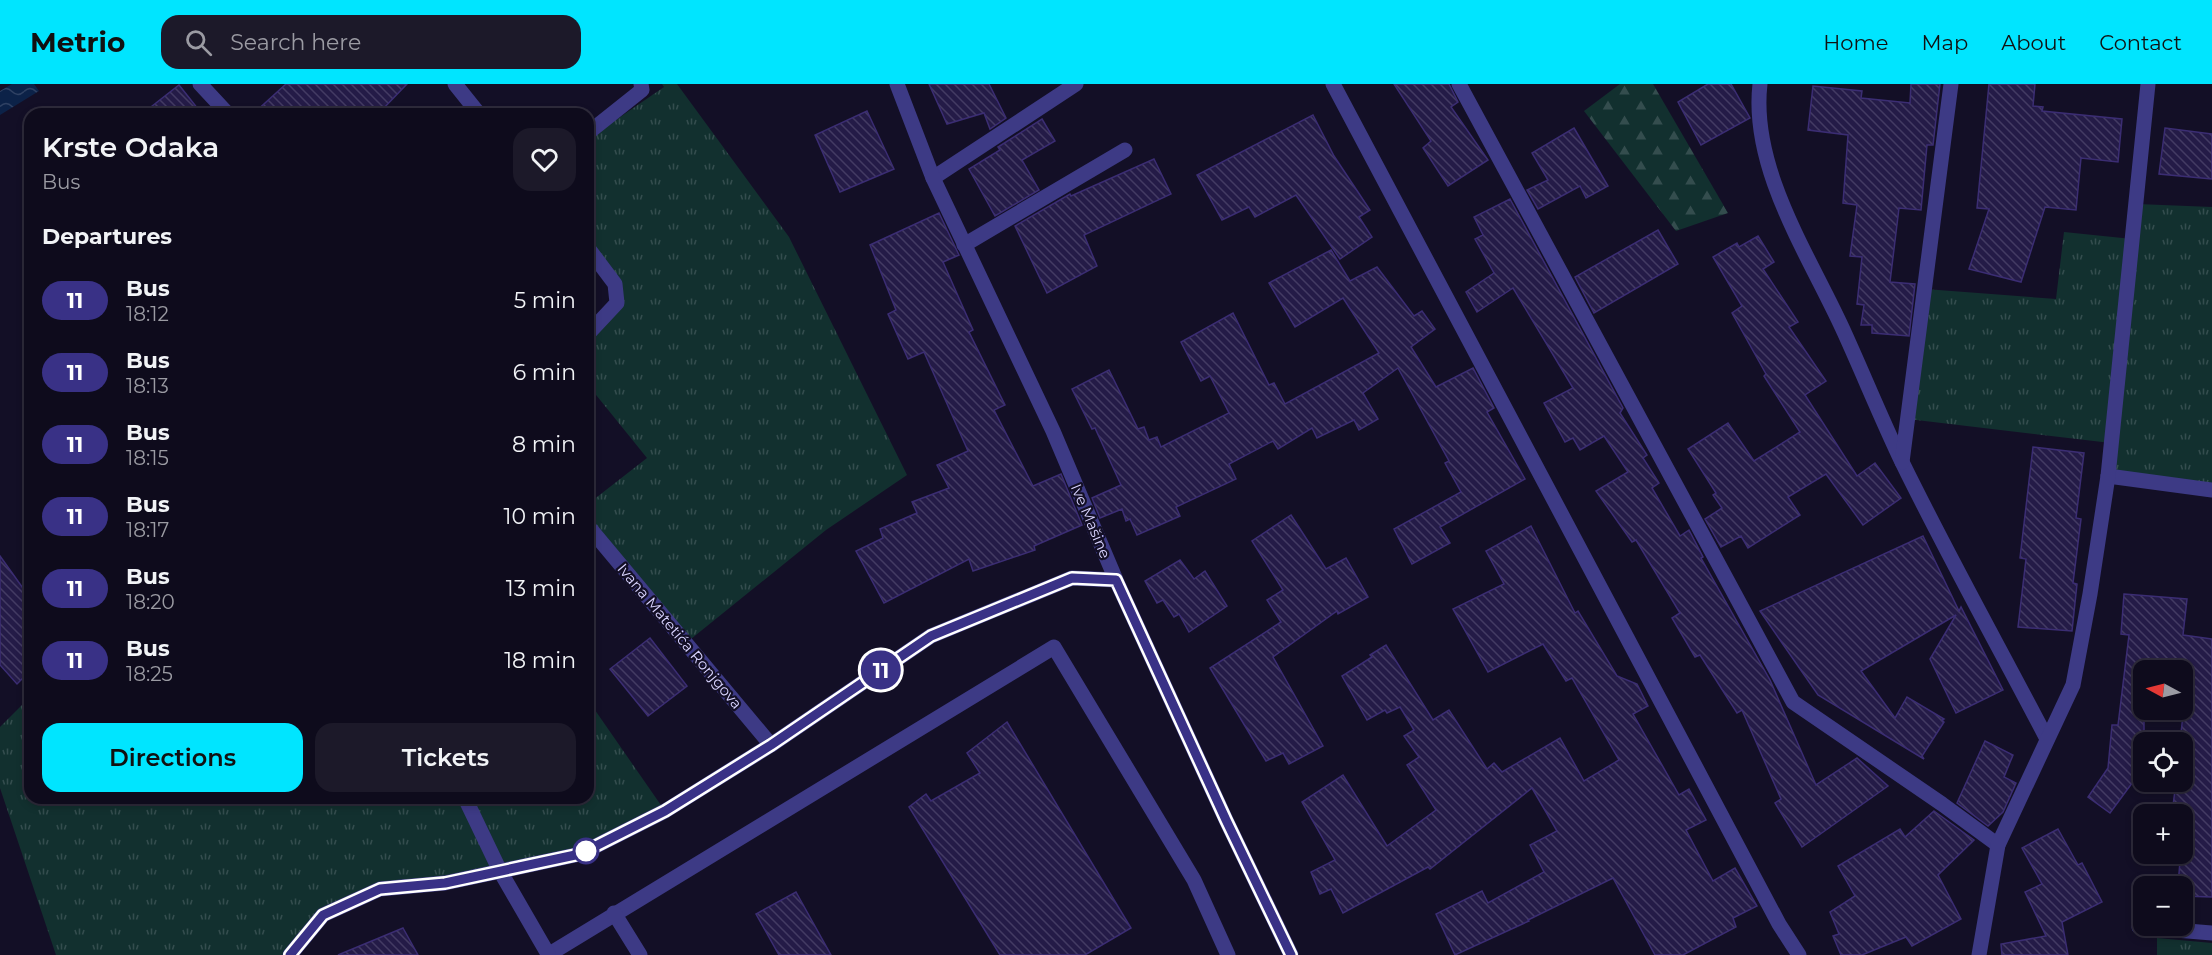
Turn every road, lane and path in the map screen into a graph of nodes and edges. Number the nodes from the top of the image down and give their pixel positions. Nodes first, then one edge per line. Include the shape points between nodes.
1 (200, 84) edge
2 (455, 84) edge
3 (641, 84) edge
4 (897, 84) edge
5 (1076, 84) edge
6 (1459, 84) edge
7 (1760, 84) edge
8 (1951, 84) edge
9 (2148, 84) edge
10 (1336, 85) edge
11 (222, 108) edge
12 (474, 108) edge
13 (594, 128) edge
14 (1125, 150) dead end
15 (933, 178) junction
16 (964, 245) junction
17 (594, 256) edge
18 (594, 328) edge
19 (1902, 462) junction
20 (2108, 476) junction
21 (2212, 490) edge
22 (594, 533) edge
23 (1116, 580) junction
24 (2048, 740) junction
25 (771, 745) junction
26 (468, 804) edge
27 (1998, 845) junction
28 (500, 871) junction
29 (614, 913) junction
30 (2193, 931) edge
31 (2212, 933) edge
32 (290, 955) edge
33 (548, 955) edge
34 (640, 955) edge
35 (1228, 955) edge
36 (1291, 955) edge
37 (1799, 955) edge
38 (1979, 955) edge

1 - 11 street
2 - 12 street
3 - 13 street via 642,90
4 - 15 street, Ive Mašine
5 - 15 street
6 - 27 street via 1793,702
7 - 19 street via 1758,101 1766,157 1789,222 1844,331
8 - 19 street
9 - 20 street
10 - 37 street via 1779,924
14 - 16 street
15 - 16 street, Ive Mašine
16 - 23 street, Ive Mašine via 1053,431
17 - 18 street via 615,285 617,303
19 - 24 street
20 - 21 street
20 - 24 street via 2073,685
22 - 25 street, Ivana Matetića Ronjgova
23 - 25 street via 1072,578 931,636
23 - 36 street, Ive Mašine
24 - 27 street
25 - 28 street via 665,811 580,854
26 - 28 street
27 - 38 street
28 - 32 street via 445,883 380,889 323,915
28 - 33 street
29 - 33 street
29 - 34 street
29 - 35 street via 1054,647 1194,880
30 - 31 street

